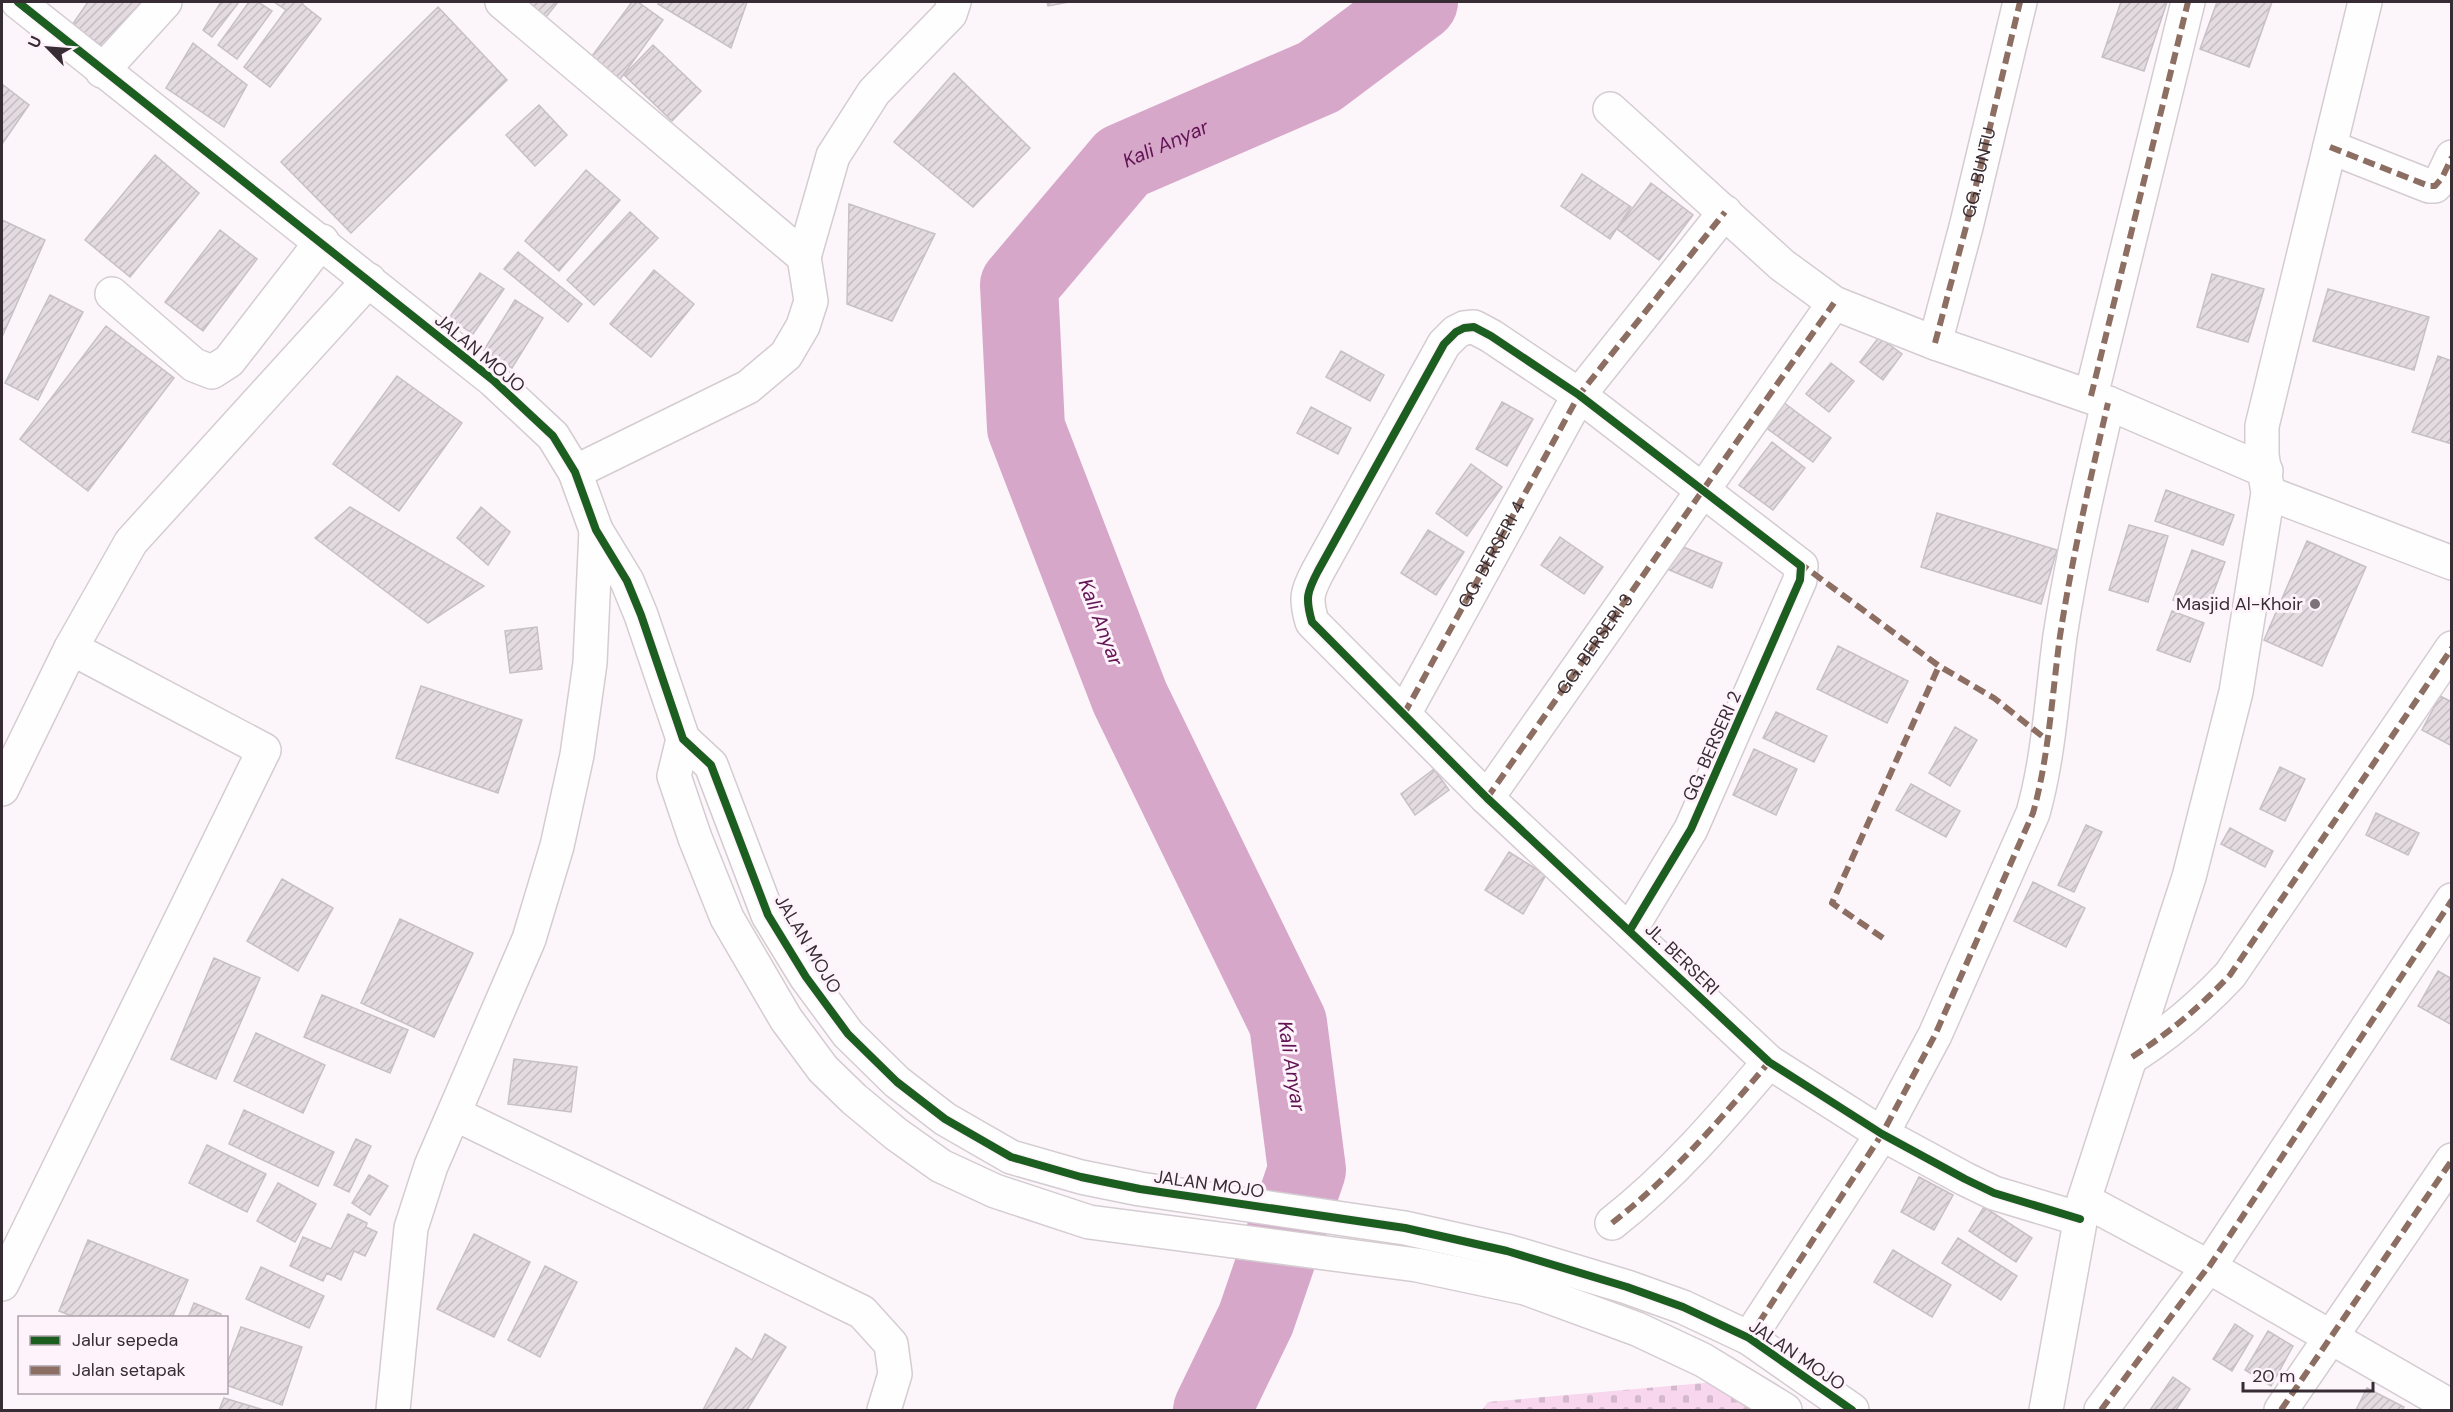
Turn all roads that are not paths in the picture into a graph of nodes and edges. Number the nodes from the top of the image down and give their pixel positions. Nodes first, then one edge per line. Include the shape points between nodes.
1 (18, 2) edge
2 (165, 2) edge
3 (502, 2) edge
4 (954, 2) edge
5 (2020, 2) edge
6 (2188, 2) edge
7 (2365, 2) edge
8 (102, 71) junction
9 (1610, 109) dead end
10 (2330, 147) junction
11 (2451, 157) edge
12 (1725, 212) junction
13 (322, 241) junction
14 (804, 257) junction
15 (369, 280) junction
16 (112, 294) dead end
17 (1834, 303) junction
18 (1935, 342) junction
19 (1579, 396) junction
20 (2100, 400) junction
21 (575, 472) junction
22 (2267, 482) junction
23 (1701, 489) junction
24 (596, 530) junction
25 (2451, 563) edge
26 (71, 648) junction
27 (2451, 648) edge
28 (1404, 714) junction
29 (683, 739) junction
30 (2, 789) edge
31 (1487, 798) junction
32 (2451, 900) edge
33 (1630, 930) junction
34 (2132, 1057) junction
35 (1769, 1062) junction
36 (455, 1114) junction
37 (1882, 1134) junction
38 (2451, 1160) edge
39 (2082, 1209) junction
40 (1612, 1223) dead end
41 (2209, 1267) junction
42 (2, 1284) edge
43 (2329, 1336) junction
44 (1749, 1338) junction
45 (2451, 1407) edge
46 (393, 1410) edge
47 (884, 1410) edge
48 (1785, 1410) edge
49 (1852, 1410) edge
50 (2046, 1410) edge
51 (2101, 1410) edge
52 (2281, 1410) edge

1 - 8 street, JALAN MOJO
2 - 8 street
3 - 14 street
4 - 14 street via 950,14 874,92 833,156
5 - 18 street, GG. BUNTU
6 - 20 street
7 - 10 street
8 - 13 street, JALAN MOJO
9 - 12 street
10 - 11 street via 2429,186 2435,186 2442,178
10 - 22 street via 2262,426
12 - 17 street via 1782,265
12 - 19 street, GG. BERSERI 4
13 - 15 street, JALAN MOJO
13 - 16 street via 229,361 212,372 194,365
14 - 21 street via 811,301 803,326 786,355 748,387
15 - 21 street, JALAN MOJO via 493,380 553,436
15 - 26 street via 131,542
17 - 18 street
17 - 23 street, GG. BERSERI 3
18 - 20 street
19 - 23 street
19 - 28 street, GG. BERSERI 4
19 - 28 street, JL. BERSERI via 1474,327 1456,332 1444,344 1329,550 1309,589 1306,603 1312,622
20 - 22 street
20 - 37 street via 2040,786 2032,813 1935,1035
21 - 24 street, JALAN MOJO
22 - 25 street
22 - 34 street via 2234,704 2189,877
23 - 31 street, GG. BERSERI 3
23 - 33 street, GG. BERSERI 2 via 1801,566 1800,580 1706,798 1674,861
24 - 29 street, JALAN MOJO via 630,589
24 - 36 street via 590,663 577,755 557,846 529,939
26 - 30 street
26 - 42 street via 264,750
27 - 34 street via 2230,975 2202,1006
28 - 31 street, JL. BERSERI
29 - 44 street, JALAN MOJO via 711,765 768,915 806,977 848,1034 897,1082 945,1119 1011,1157 1140,1189 1405,1228 1507,1251 1628,1287
29 - 48 street via 674,776 727,918 786,1019 823,1069 896,1134 941,1166 995,1191 1089,1222 1418,1265 1525,1288 1637,1329 1704,1360
31 - 33 street, JL. BERSERI
32 - 41 street
33 - 35 street, JL. BERSERI
34 - 39 street
35 - 37 street, JL. BERSERI
35 - 40 street via 1665,1180
36 - 46 street via 431,1167 411,1228
36 - 47 street via 862,1312 891,1344 896,1374
37 - 39 street, JL. BERSERI via 1994,1193
37 - 44 street
38 - 43 street
39 - 41 street, JL. BERSERI
39 - 50 street
41 - 43 street, JL. BERSERI
41 - 51 street
43 - 45 street, JL. BERSERI
43 - 52 street
44 - 49 street, JALAN MOJO

